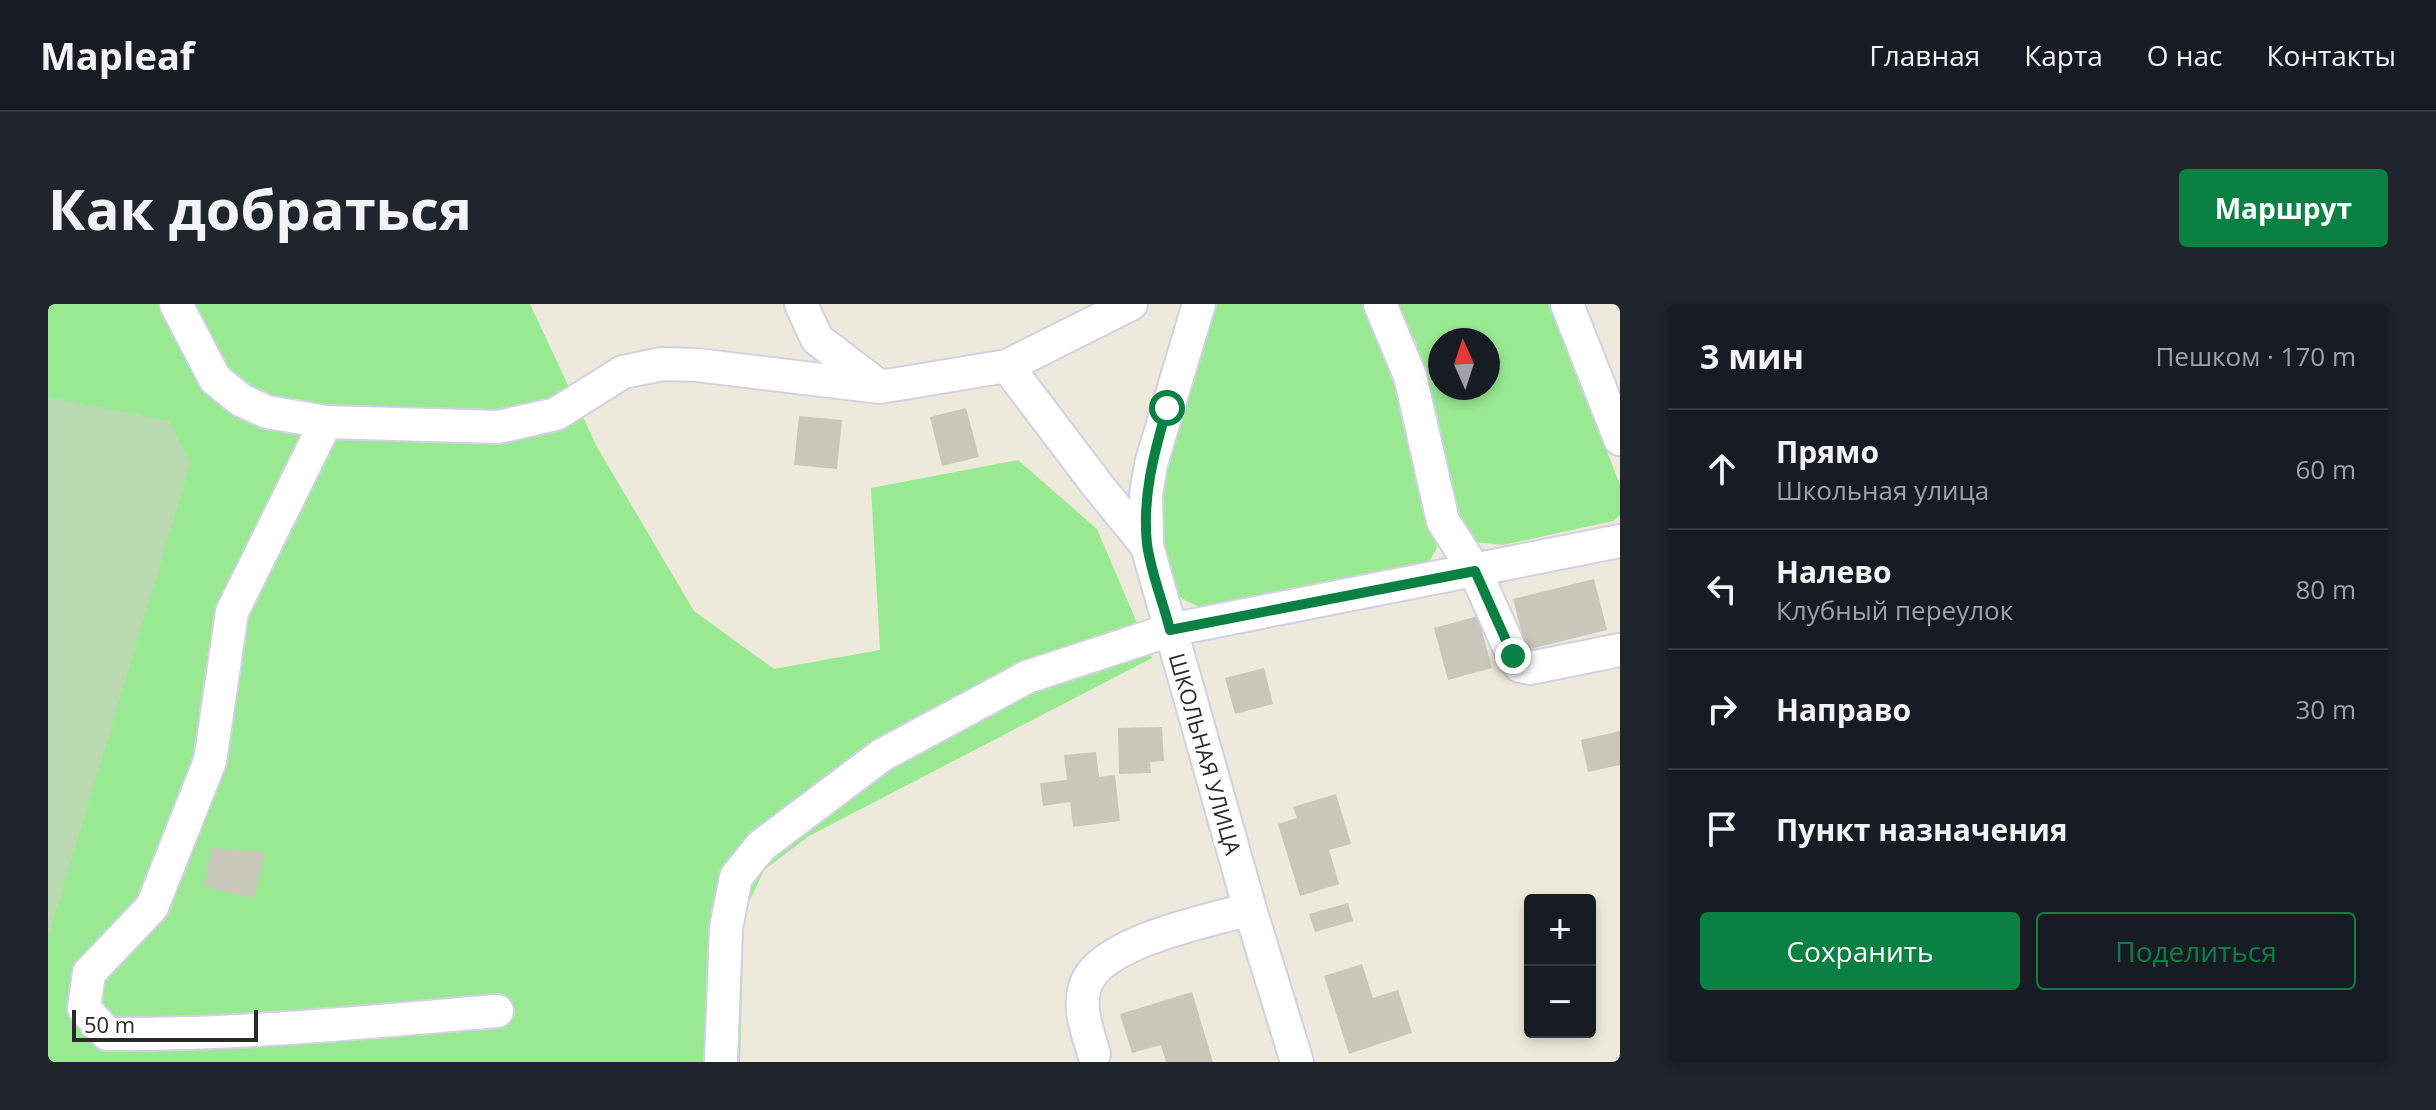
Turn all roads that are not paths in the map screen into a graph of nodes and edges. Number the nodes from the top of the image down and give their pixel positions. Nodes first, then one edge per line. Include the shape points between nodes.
1 (176, 304) edge
2 (801, 304) edge
3 (1131, 304) edge
4 (1199, 304) edge
5 (1380, 304) edge
6 (1567, 304) edge
7 (1007, 366) junction
8 (880, 387) junction
9 (326, 422) junction
10 (1620, 439) edge
11 (1620, 541) edge
12 (1147, 546) junction
13 (1475, 571) junction
14 (1170, 630) junction
15 (1620, 650) edge
16 (1250, 909) junction
17 (497, 1011) dead end
18 (1094, 1054) dead end
19 (721, 1062) edge
20 (1297, 1062) edge

1 - 9 street via 215,379 241,400 267,412
2 - 8 street via 817,339
3 - 7 street
4 - 12 street, ШКОЛЬНАЯ УЛИЦА via 1151,464
5 - 13 street via 1410,376 1443,521
6 - 10 street
7 - 8 street
7 - 12 street
8 - 9 street via 662,364 623,372 556,414 498,427
9 - 17 street via 232,612 210,761 152,907 89,973 84,1008 107,1034 147,1035 309,1028
11 - 13 street
12 - 14 street, ШКОЛЬНАЯ УЛИЦА
13 - 14 street
13 - 15 street via 1520,666
14 - 16 street, ШКОЛЬНАЯ УЛИЦА
14 - 19 street via 1027,677 882,755 761,846 736,877 726,928
16 - 18 street via 1132,944 1099,963 1086,982 1082,1015
16 - 20 street, ШКОЛЬНАЯ УЛИЦА

